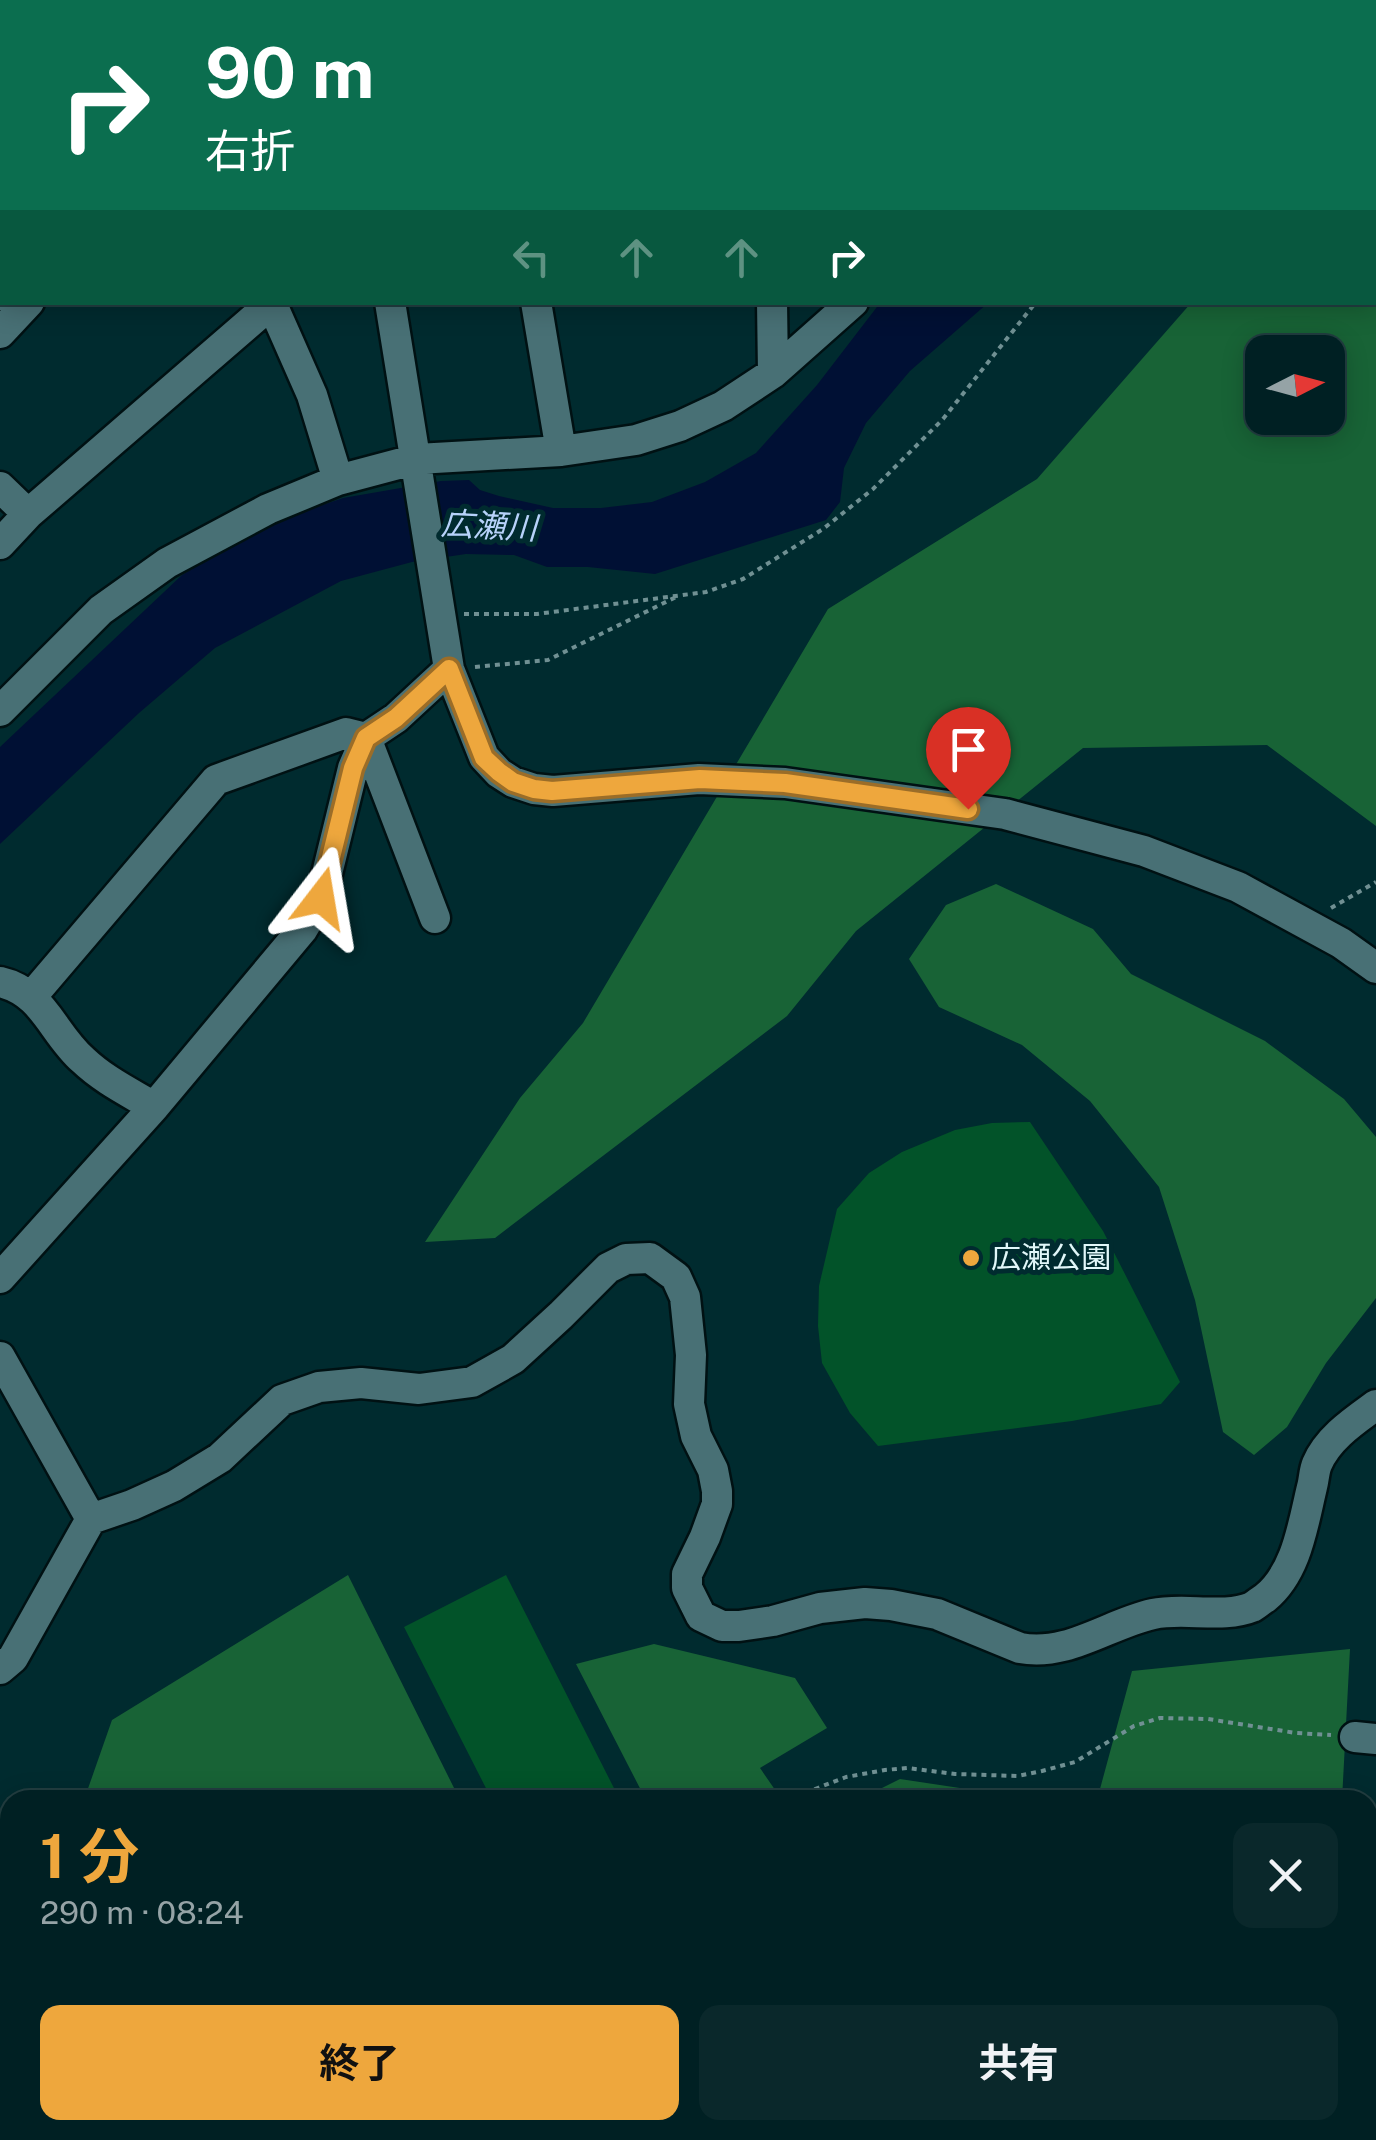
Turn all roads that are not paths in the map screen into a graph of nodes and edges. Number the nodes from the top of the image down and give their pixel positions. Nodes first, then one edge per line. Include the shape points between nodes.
1 (270, 305) edge
2 (273, 305) edge
3 (390, 305) edge
4 (537, 305) edge
5 (772, 305) edge
6 (850, 305) edge
7 (772, 372) junction
8 (561, 451) junction
9 (417, 465) junction
10 (338, 480) junction
11 (0, 487) edge
12 (28, 514) junction
13 (0, 544) edge
14 (449, 669) junction
15 (2, 704) edge
16 (366, 738) junction
17 (435, 918) dead end
18 (1376, 968) edge
19 (0, 982) edge
20 (32, 996) junction
21 (154, 1107) junction
22 (0, 1278) edge
23 (0, 1357) edge
24 (1376, 1405) edge
25 (91, 1519) junction
26 (0, 1669) edge

1 - 12 street
2 - 10 street via 312,395
3 - 9 street
4 - 8 street
5 - 7 street
6 - 7 street
7 - 8 street via 680,426
8 - 9 street
9 - 10 street
9 - 14 street
10 - 15 street via 168,563 102,610
11 - 12 street
12 - 13 street
14 - 16 street
14 - 18 street via 484,758 513,782 534,789 700,779 785,783 1005,814 1144,851 1238,887
16 - 17 street
16 - 20 street via 346,733 216,780
16 - 21 street via 321,898 302,930
19 - 20 street
20 - 21 street via 79,1057
21 - 22 street
23 - 25 street
24 - 25 street via 1338,1434 1318,1464 1285,1574 1253,1607 1154,1614 1070,1645 1034,1650 937,1614 891,1605 820,1608 738,1626 702,1616 687,1574 718,1490 689,1404 685,1297 676,1277 650,1258 608,1268 512,1359 472,1382 419,1390 361,1383 282,1400 220,1458 174,1486
25 - 26 street via 13,1658

